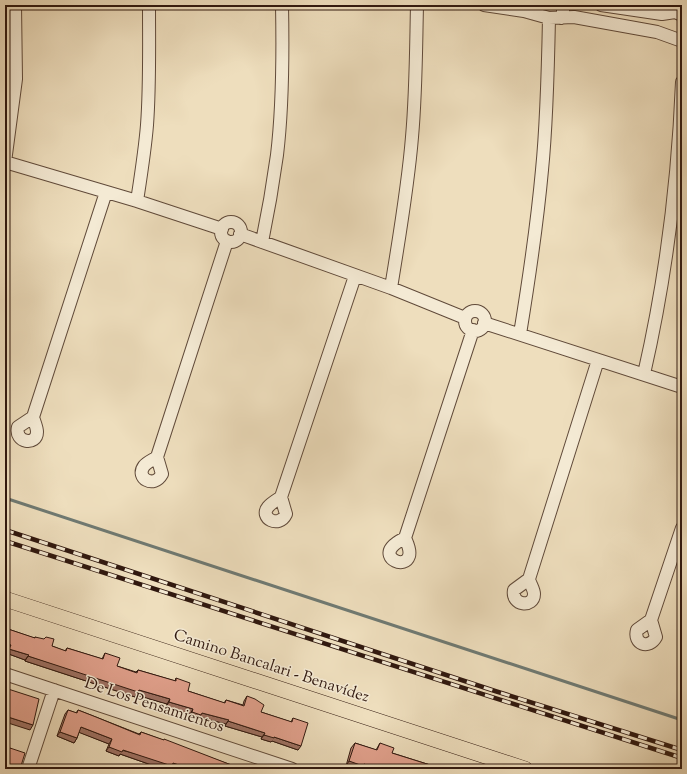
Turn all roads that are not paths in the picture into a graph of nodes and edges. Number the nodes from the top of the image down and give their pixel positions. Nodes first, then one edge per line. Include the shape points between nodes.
1 (15, 5) edge
2 (149, 5) edge
3 (282, 5) edge
4 (417, 5) edge
5 (484, 5) edge
6 (563, 5) edge
7 (601, 5) edge
8 (530, 9) edge
9 (677, 11) edge
10 (662, 14) junction
11 (555, 18) junction
12 (666, 36) junction
13 (682, 41) edge
14 (682, 82) edge
15 (5, 162) edge
16 (106, 192) junction
17 (137, 201) junction
18 (222, 229) junction
19 (240, 234) junction
20 (227, 241) junction
21 (262, 242) junction
22 (355, 276) junction
23 (391, 288) junction
24 (465, 318) junction
25 (484, 323) junction
26 (473, 330) junction
27 (520, 334) junction
28 (598, 360) junction
29 (644, 374) junction
30 (682, 386) edge
31 (33, 416) dead end
32 (157, 457) dead end
33 (281, 497) dead end
34 (682, 528) edge
35 (405, 538) dead end
36 (529, 579) dead end
37 (5, 599) edge
38 (651, 620) dead end
39 (5, 674) edge
40 (54, 690) junction
41 (28, 769) edge
42 (292, 769) edge
43 (525, 769) edge

1 - 15 street via 16,79
2 - 17 street via 147,124
3 - 21 street via 280,122
4 - 23 street via 412,136
5 - 8 street
6 - 11 street via 563,13
7 - 10 street
8 - 11 street
9 - 10 street
10 - 12 street via 659,26
11 - 12 street via 574,17 657,32
11 - 27 street via 534,250
12 - 13 street
14 - 29 street via 680,137 667,253
15 - 16 street
16 - 17 street
16 - 31 street
17 - 18 street
18 - 19 street via 228,223 234,223 239,226
18 - 20 street via 222,237
19 - 20 street via 235,241
19 - 21 street
20 - 32 street
21 - 22 street
22 - 23 street
22 - 33 street
23 - 24 street
24 - 25 street via 472,312 478,312 484,318
24 - 26 street via 466,326
25 - 26 street via 479,329
25 - 27 street
26 - 35 street
27 - 28 street
28 - 29 street
28 - 36 street
29 - 30 street
34 - 38 street
37 - 43 main road, Camino Bancalari - Benavídez
39 - 40 street, De Los Pensamientos
40 - 41 street
40 - 42 street, De Los Pensamientos

